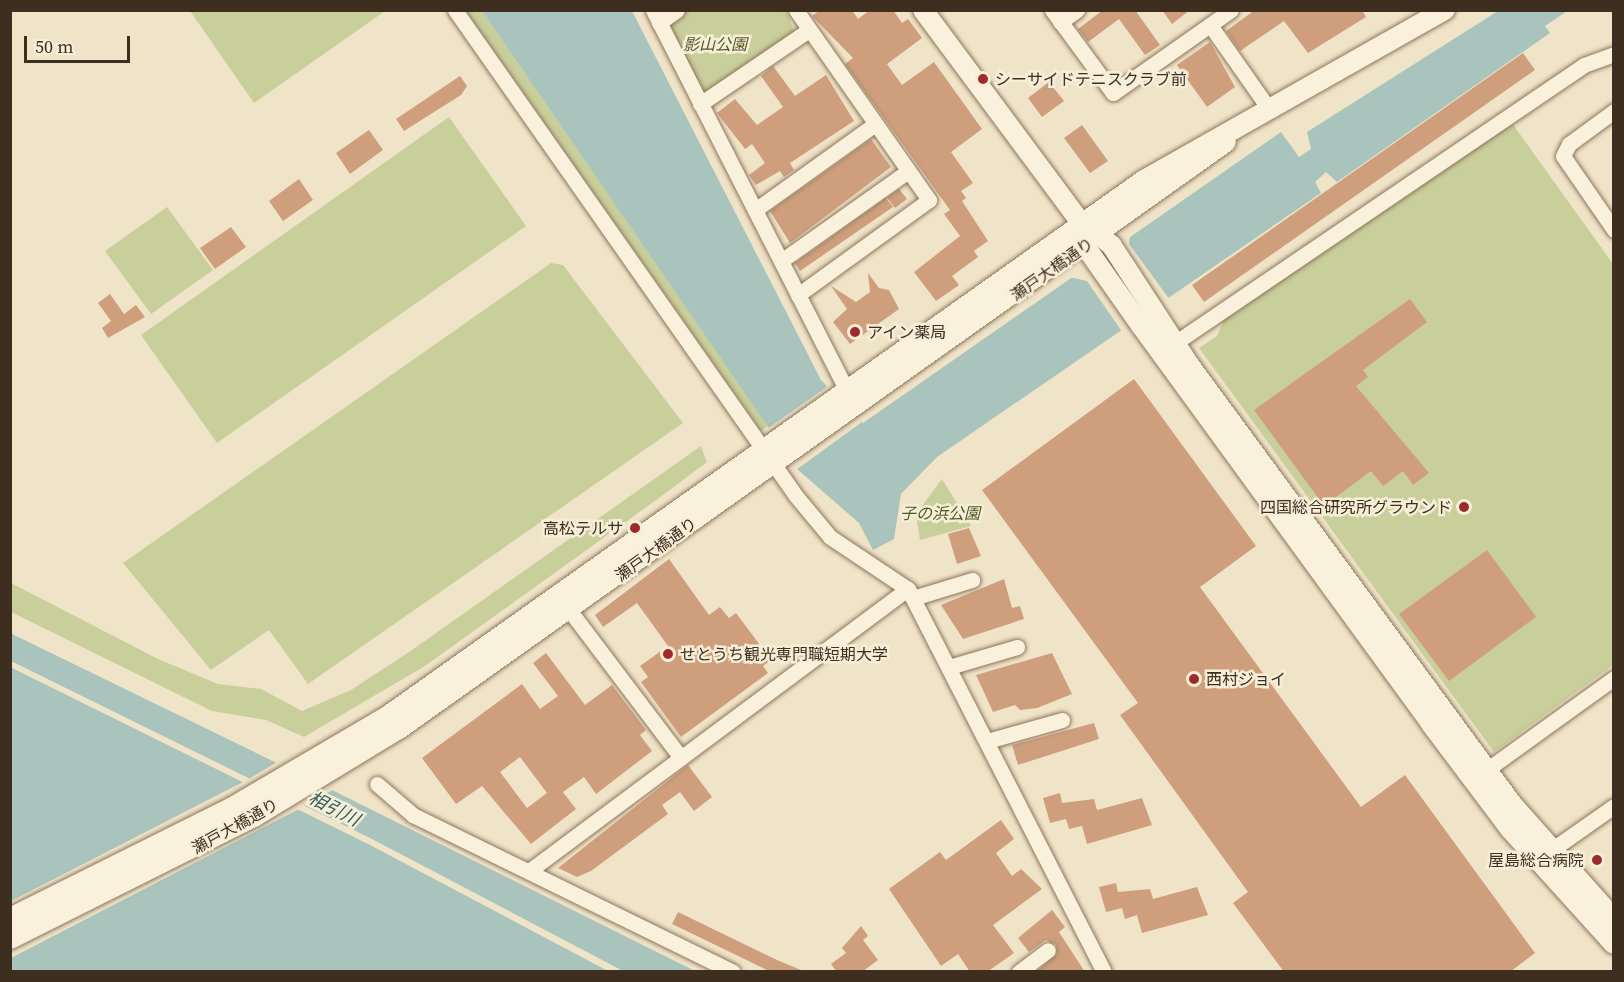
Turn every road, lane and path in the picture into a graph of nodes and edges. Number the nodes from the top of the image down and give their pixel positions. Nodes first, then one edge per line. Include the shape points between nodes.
1 (454, 10) edge
2 (677, 10) edge
3 (796, 10) edge
4 (923, 10) edge
5 (1077, 10) edge
6 (1231, 10) edge
7 (1445, 10) edge
8 (1056, 16) edge
9 (656, 17) edge
10 (1210, 25) junction
11 (809, 30) junction
12 (1614, 54) edge
13 (700, 104) junction
14 (1269, 109) junction
15 (1614, 111) edge
16 (875, 124) junction
17 (908, 171) junction
18 (755, 210) junction
19 (1082, 224) junction
20 (1614, 230) edge
21 (1108, 240) junction
22 (1090, 253) junction
23 (781, 261) junction
24 (798, 296) junction
25 (1169, 347) junction
26 (848, 401) junction
27 (775, 452) junction
28 (972, 580) dead end
29 (911, 593) junction
30 (570, 611) junction
31 (1017, 647) dead end
32 (949, 667) junction
33 (1614, 678) edge
34 (1062, 720) dead end
35 (987, 741) junction
36 (681, 758) junction
37 (1480, 775) junction
38 (376, 784) dead end
39 (1614, 806) edge
40 (1550, 851) junction
41 (529, 871) junction
42 (10, 918) edge
43 (1614, 919) edge
44 (10, 939) edge
45 (1614, 944) edge
46 (1048, 950) dead end
47 (733, 972) edge
48 (1019, 972) edge
49 (1104, 972) edge

1 - 27 street
2 - 9 street
3 - 11 street
4 - 19 street
5 - 8 street
6 - 10 street
7 - 14 street, 瀬戸大橋通り
8 - 10 street via 1113,93
9 - 13 street
10 - 14 street
11 - 13 street
11 - 16 street
12 - 25 street via 1584,65
13 - 18 street
14 - 19 street, 瀬戸大橋通り via 1182,155
14 - 21 street, 瀬戸大橋通り
15 - 20 street via 1569,144 1563,156
16 - 17 street
16 - 18 street
17 - 23 street
17 - 24 street via 929,200
18 - 23 street
19 - 21 street
19 - 22 street
19 - 26 street, 瀬戸大橋通り
21 - 22 street, 瀬戸大橋通り
21 - 25 street via 1160,314
22 - 25 street via 1142,327
22 - 26 street, 瀬戸大橋通り
23 - 24 street
24 - 26 street
25 - 37 street
26 - 27 street, 瀬戸大橋通り
27 - 29 street via 830,537
27 - 30 street, 瀬戸大橋通り
27 - 42 street, 瀬戸大橋通り via 439,683 330,751 200,824
28 - 29 street
29 - 32 street
29 - 36 street
30 - 36 street
30 - 44 street, 瀬戸大橋通り via 350,761 187,852
31 - 32 street
32 - 35 street
33 - 37 street
34 - 35 street
35 - 49 street
36 - 41 street
37 - 40 street
37 - 45 street
38 - 41 street via 413,815
39 - 40 street
40 - 43 street
41 - 47 street
46 - 48 street

